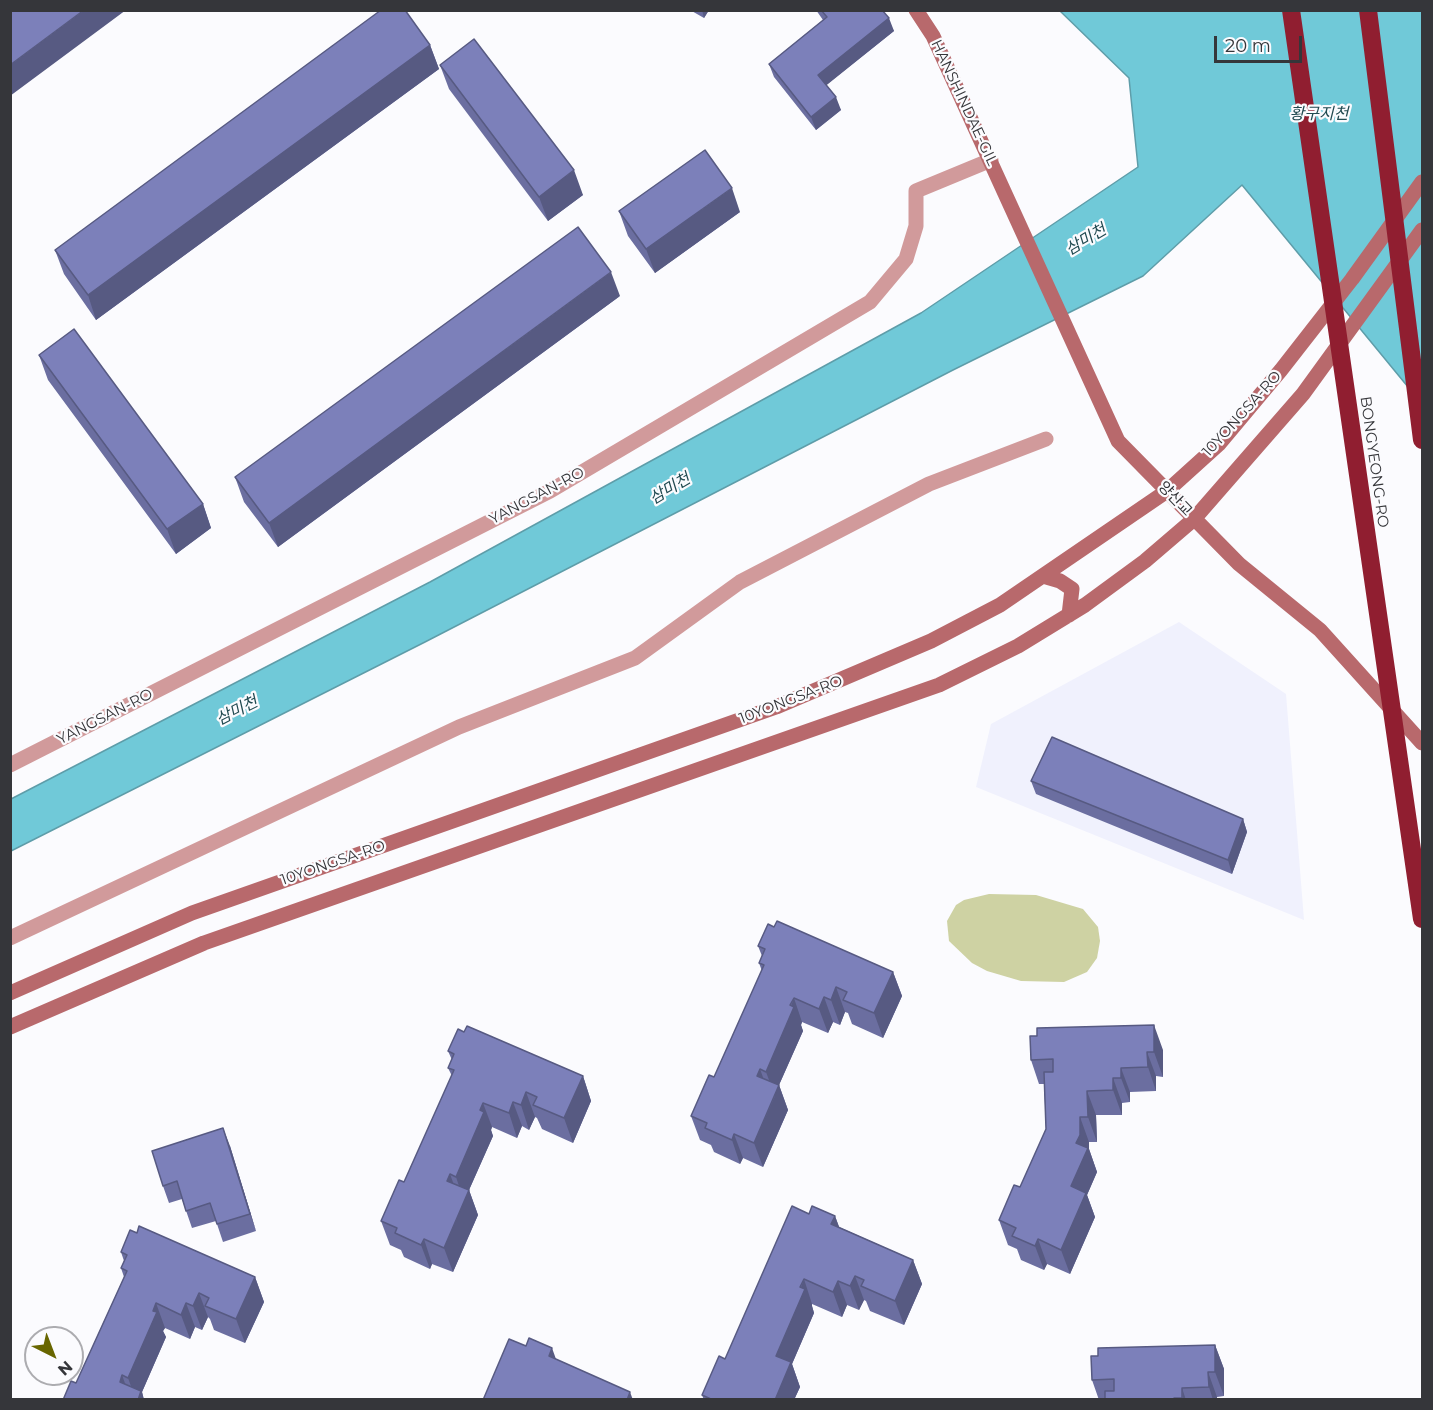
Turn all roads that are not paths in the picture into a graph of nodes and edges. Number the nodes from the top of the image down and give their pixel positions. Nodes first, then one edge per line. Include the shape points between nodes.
1 (916, 10) edge
2 (1291, 10) edge
3 (1368, 10) edge
4 (991, 160) junction
5 (1422, 182) edge
6 (1008, 198) joint
7 (1422, 230) edge
8 (1046, 439) dead end
9 (1422, 440) edge
10 (1167, 491) junction
11 (1194, 519) junction
12 (1043, 576) junction
13 (1069, 615) junction
14 (1422, 743) edge
15 (10, 765) edge
16 (1422, 919) edge
17 (10, 938) edge
18 (10, 993) edge
19 (10, 1027) edge

1 - 4 street, HANSHINDAE-GIL via 933,36
2 - 16 highway, BONGYEONG-RO, bridge
3 - 9 highway, bridge
4 - 6 street, HANSHINDAE-GIL
4 - 15 lane, YANGSAN-RO via 916,191 916,225 906,260 870,302 550,490
5 - 10 street, 10YONGSA-RO, bridge via 1352,279 1237,423
6 - 10 street, 양산교 via 1118,441
7 - 11 street, bridge via 1303,394
8 - 17 lane via 929,484 740,582 635,658 459,727
10 - 11 street, 양산교
10 - 12 street, 10YONGSA-RO
11 - 13 street via 1145,561
11 - 14 street, 양산교 via 1239,564 1320,630
12 - 13 street via 1060,580 1072,589
12 - 18 street, 10YONGSA-RO via 1000,605 931,641 839,682 192,913
13 - 19 street via 939,686 204,943

